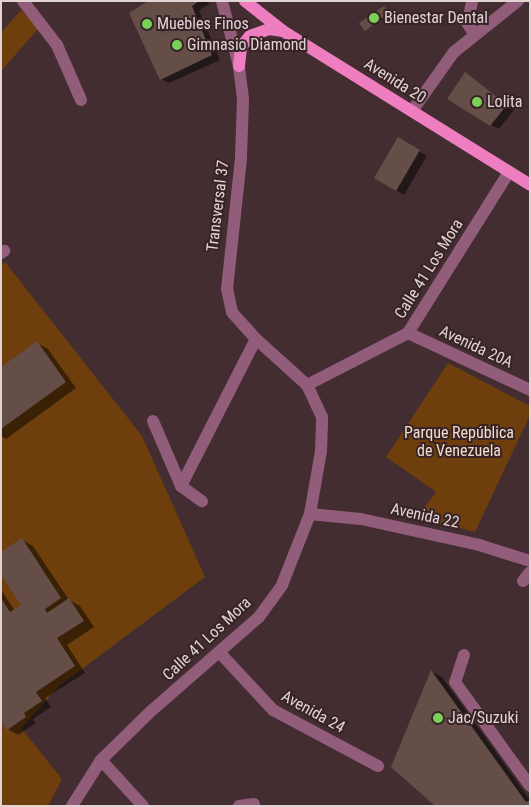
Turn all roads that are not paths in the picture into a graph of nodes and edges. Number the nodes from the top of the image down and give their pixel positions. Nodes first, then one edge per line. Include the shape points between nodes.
1 (22, 1) edge
2 (222, 1) edge
3 (245, 1) edge
4 (472, 1) edge
5 (518, 1) edge
6 (283, 31) junction
7 (475, 35) junction
8 (239, 66) junction
9 (81, 100) dead end
10 (412, 111) junction
11 (509, 172) junction
12 (530, 185) edge
13 (408, 333) junction
14 (256, 339) junction
15 (308, 385) junction
16 (530, 390) edge
17 (152, 421) dead end
18 (181, 486) junction
19 (202, 501) dead end
20 (310, 514) junction
21 (530, 561) edge
22 (220, 653) junction
23 (464, 654) dead end
24 (101, 760) junction
25 (378, 766) dead end
26 (530, 786) edge
27 (254, 804) dead end
28 (72, 806) edge
29 (143, 806) edge
30 (239, 806) edge

1 - 9 street via 56,45
2 - 8 street, Transversal 37
3 - 6 main road, Avenida 20
4 - 7 street via 468,24
5 - 7 street
6 - 8 main road via 269,29 250,36 241,47
6 - 10 main road, Avenida 20
7 - 10 street via 454,52
8 - 14 street, Transversal 37 via 243,99 241,157 227,289 232,312
10 - 11 main road, Avenida 20
11 - 12 main road, Avenida 20
11 - 13 street, Calle 41 Los Mora
13 - 15 street, Calle 41 Los Mora
13 - 16 street, Avenida 20A
14 - 15 street, Transversal 37
14 - 18 street
15 - 20 street, Calle 41 Los Mora via 322,417 321,451
17 - 18 street
18 - 19 street
20 - 21 street, Avenida 22 via 360,519 479,545
20 - 22 street, Calle 41 Los Mora via 282,585 259,617
22 - 24 street, Calle 41 Los Mora via 150,712
22 - 25 street, Avenida 24 via 273,710
23 - 26 street via 455,682
24 - 28 street, Calle 41 Los Mora
24 - 29 street
27 - 30 street

